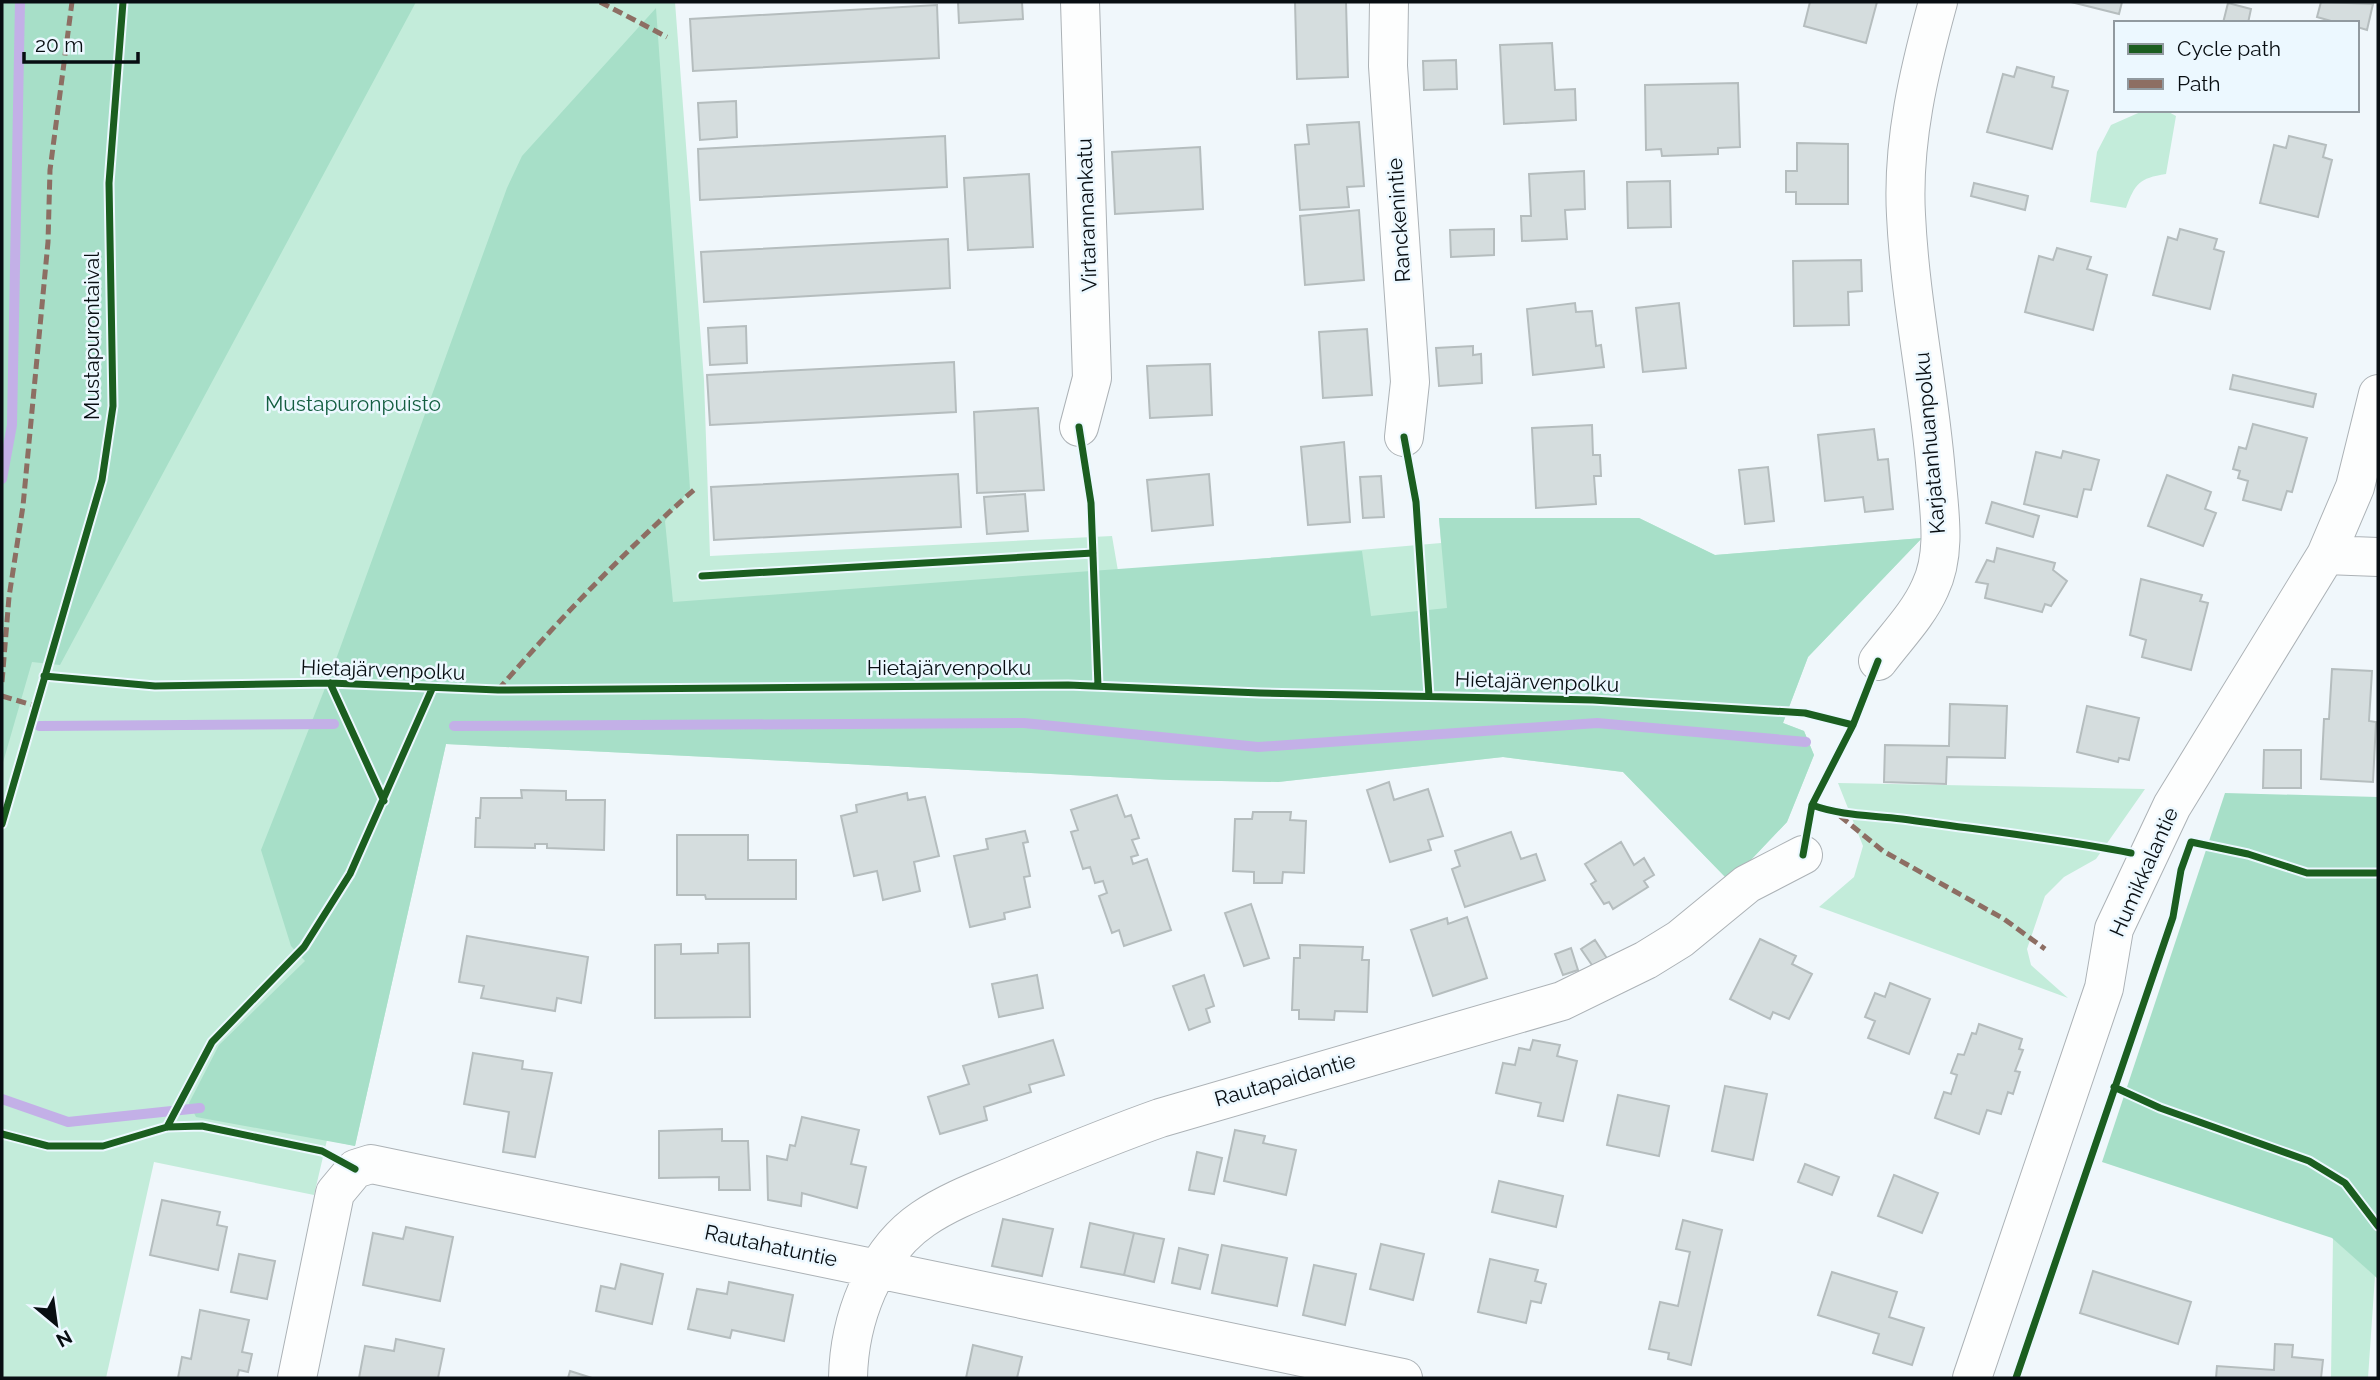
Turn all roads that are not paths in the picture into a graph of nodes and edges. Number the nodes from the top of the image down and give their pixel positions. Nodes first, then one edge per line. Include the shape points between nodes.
1 (1080, 2) edge
2 (1389, 2) edge
3 (1938, 2) edge
4 (2378, 394) edge
5 (1079, 427) dead end
6 (1404, 437) dead end
7 (2326, 555) junction
8 (2378, 557) edge
9 (1878, 660) dead end
10 (1803, 855) dead end
11 (880, 1268) junction
12 (298, 1378) edge
13 (848, 1378) edge
14 (1403, 1378) edge
15 (1972, 1378) edge

1 - 5 street, Virtarannankatu via 1092,378
2 - 6 street, Ranckenintie via 1388,66 1410,382
3 - 9 street, Karjatanhuanpolku via 1917,80 1906,214 1932,419 1939,552 1931,586 1920,606
4 - 7 street, Humikkalantie via 2355,486
7 - 8 street
7 - 15 street, Humikkalantie via 2172,806 2114,929 2104,988
10 - 11 street, Rautapaidantie via 1747,884 1680,939 1587,991 1514,1016 1253,1088 1095,1141 930,1215 903,1237
11 - 12 street, Rautahatuntie via 372,1164 355,1169 335,1193
11 - 13 street, Rautapaidantie via 859,1303 848,1351
11 - 14 street, Rautahatuntie

